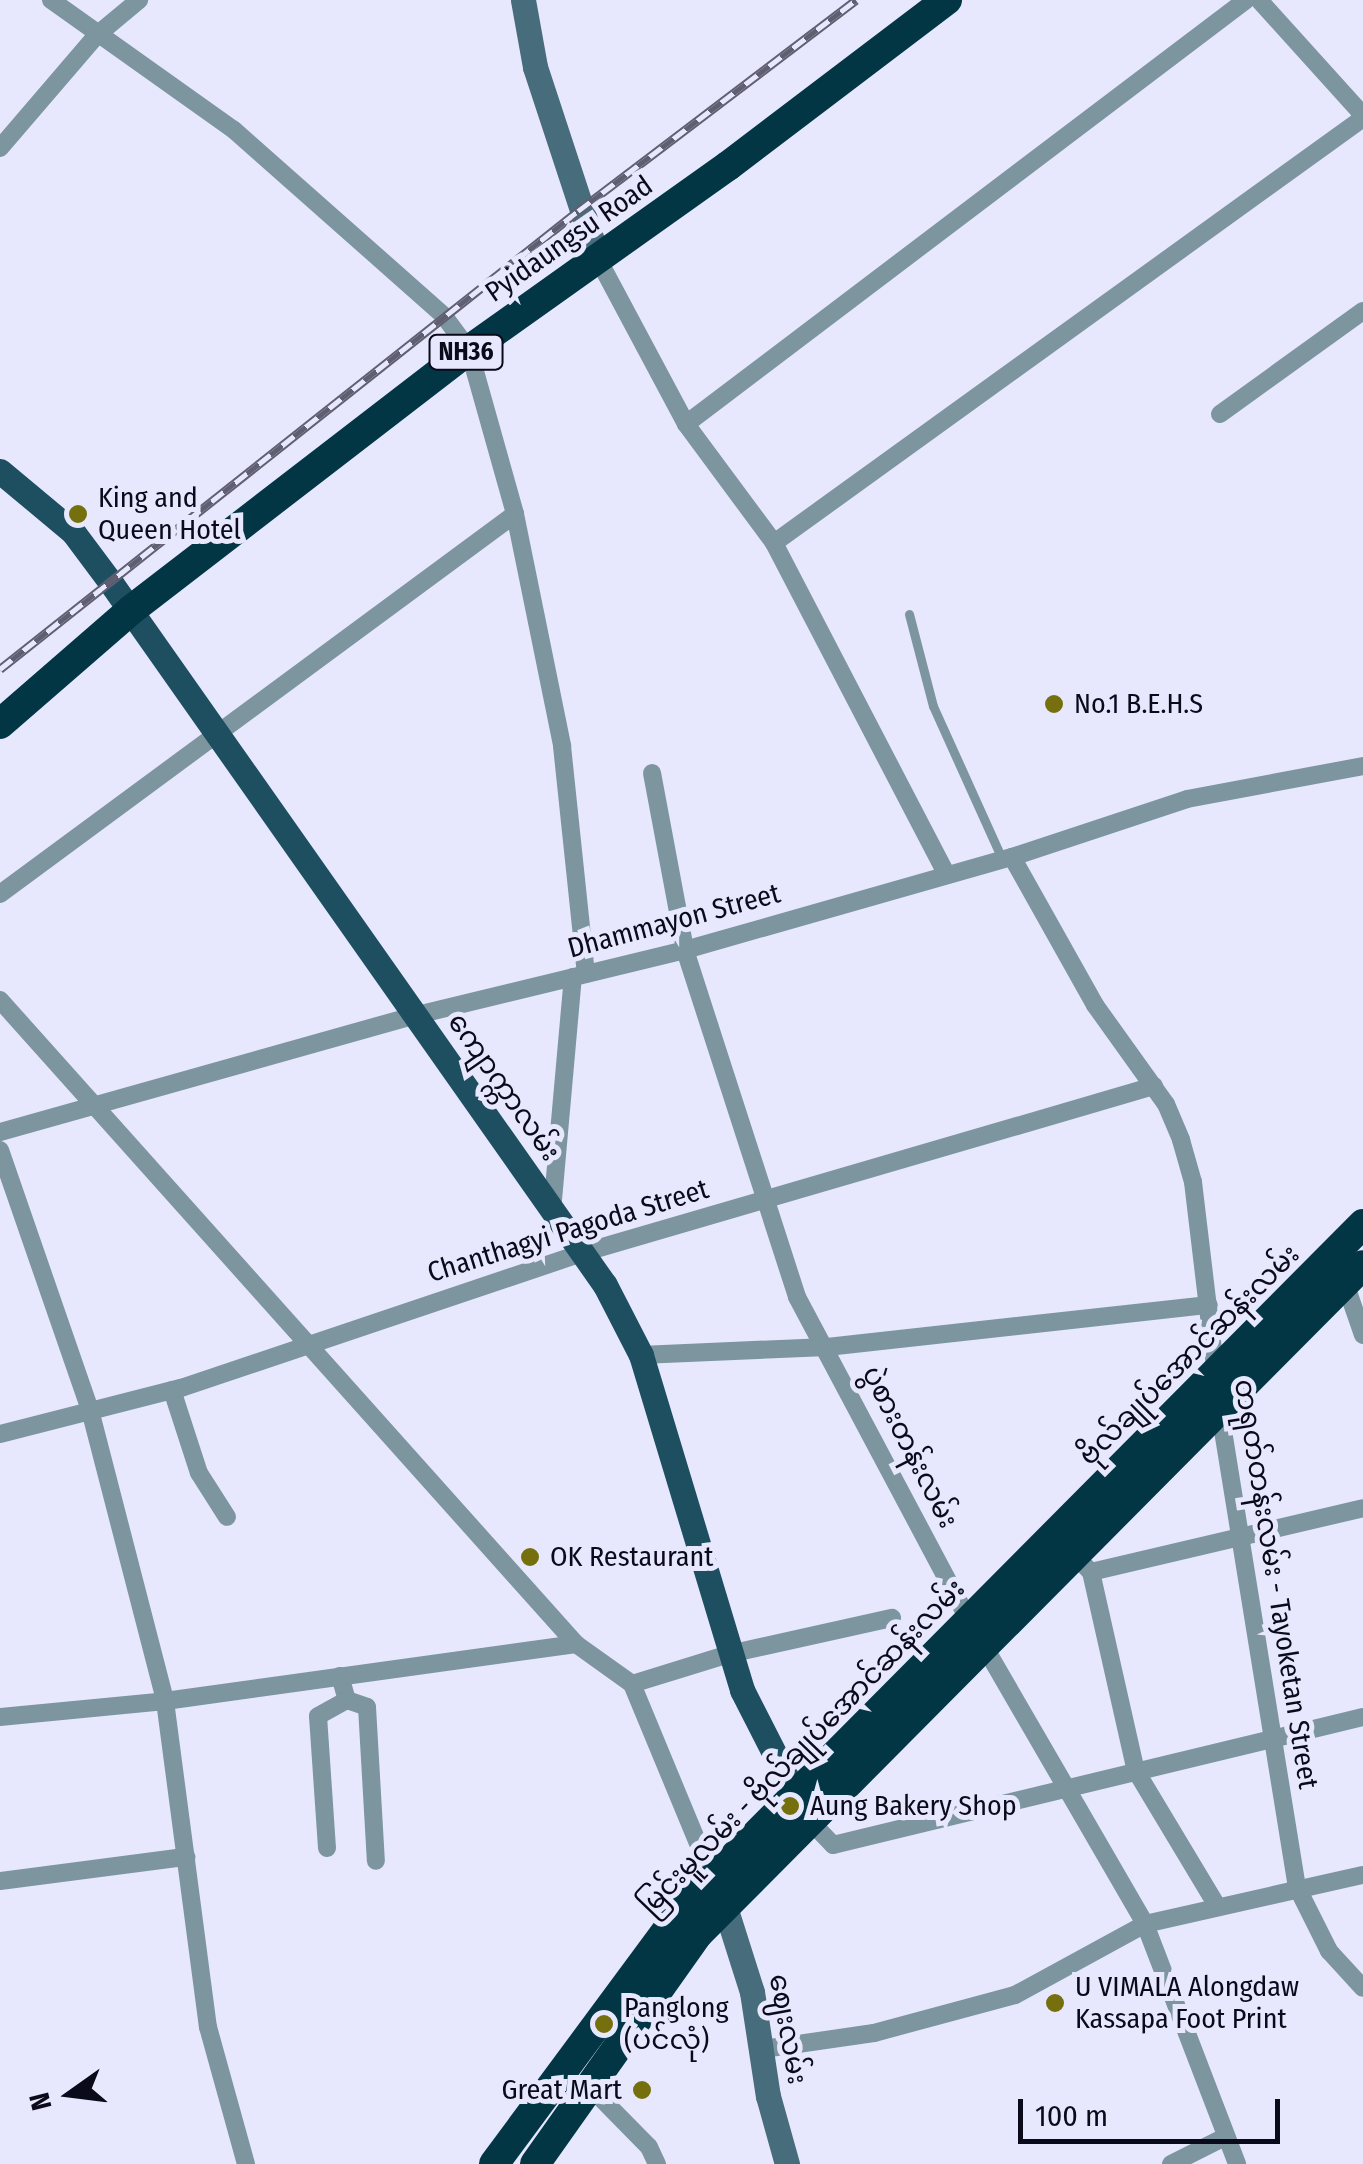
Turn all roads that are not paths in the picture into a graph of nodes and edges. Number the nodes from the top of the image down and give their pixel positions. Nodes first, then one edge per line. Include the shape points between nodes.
1 (50, 0) edge
2 (139, 0) edge
3 (523, 0) edge
4 (946, 0) edge
5 (1246, 0) edge
6 (1258, 0) edge
7 (96, 35) junction
8 (1363, 116) edge
9 (0, 148) edge
10 (598, 259) junction
11 (1363, 311) edge
12 (469, 350) junction
13 (1220, 414) dead end
14 (686, 424) junction
15 (0, 471) edge
16 (515, 514) junction
17 (774, 544) junction
18 (131, 610) junction
19 (909, 614) dead end
20 (0, 724) edge
21 (218, 736) junction
22 (1363, 766) edge
23 (652, 773) dead end
24 (1007, 858) junction
25 (945, 871) junction
26 (0, 894) edge
27 (685, 950) junction
28 (579, 976) junction
29 (0, 1000) edge
30 (417, 1015) junction
31 (1154, 1086) junction
32 (90, 1105) junction
33 (0, 1132) edge
34 (0, 1150) edge
35 (766, 1200) junction
36 (552, 1211) junction
37 (1363, 1224) edge
38 (582, 1253) junction
39 (1354, 1274) edge
40 (1209, 1305) junction
41 (1363, 1335) edge
42 (310, 1344) junction
43 (827, 1346) junction
44 (640, 1356) junction
45 (172, 1390) junction
46 (1217, 1391) junction
47 (90, 1410) junction
48 (0, 1434) edge
49 (1363, 1508) edge
50 (227, 1518) dead end
51 (1240, 1539) junction
52 (1075, 1552) junction
53 (892, 1618) dead end
54 (976, 1631) junction
55 (576, 1644) junction
56 (728, 1654) junction
57 (340, 1676) junction
58 (632, 1684) junction
59 (347, 1700) junction
60 (165, 1701) junction
61 (0, 1716) edge
62 (1363, 1718) edge
63 (1272, 1742) junction
64 (1136, 1771) junction
65 (1063, 1789) junction
66 (802, 1808) junction
67 (327, 1848) dead end
68 (186, 1857) junction
69 (376, 1861) dead end
70 (1363, 1875) edge
71 (0, 1881) edge
72 (1297, 1886) junction
73 (719, 1893) junction
74 (1217, 1906) junction
75 (1145, 1924) junction
76 (1363, 1988) edge
77 (763, 2049) junction
78 (590, 2086) junction
79 (1223, 2138) junction
80 (246, 2164) edge
81 (494, 2164) edge
82 (534, 2164) edge
83 (656, 2164) edge
84 (787, 2164) edge
85 (1172, 2164) edge
86 (1237, 2164) edge

1 - 7 street
2 - 7 street
3 - 10 street via 536,67
4 - 10 highway, Pyidaungsu Road / NH36
5 - 14 street
6 - 8 street
7 - 9 street
7 - 12 street via 234,130 444,316
8 - 17 street
10 - 12 highway, Pyidaungsu Road / NH36
10 - 14 street
11 - 13 street
12 - 16 street
12 - 18 highway, Pyidaungsu Road / NH36
14 - 17 street
15 - 18 main road, ကျောက္ကာလမ်း via 72,532
16 - 21 street
16 - 28 street via 562,746
17 - 25 street
18 - 20 highway, Pyidaungsu Road / NH36
18 - 21 main road, ကျောက္ကာလမ်း
19 - 24 lane via 933,706
21 - 26 street
21 - 30 main road, ကျောက္ကာလမ်း
22 - 24 street, Dhammayon Street via 1187,800
23 - 27 street, ပွဲစားတန်းလမ်း
24 - 25 street, Dhammayon Street
24 - 31 street, တရုတ်တန်းလမ်း - Tayoketan Street via 1095,1005
25 - 27 street, Dhammayon Street
27 - 28 street, Dhammayon Street
27 - 35 street, ပွဲစားတန်းလမ်း
28 - 30 street, Dhammayon Street
28 - 36 street
29 - 32 street
30 - 32 street, Dhammayon Street
30 - 36 main road, ကျောက္ကာလမ်း
31 - 35 street, Chanthagyi Pagoda Street
31 - 40 street, တရုတ်တန်းလမ်း - Tayoketan Street via 1193,1182
32 - 33 street, Dhammayon Street
32 - 42 street
34 - 47 street
35 - 38 street, Chanthagyi Pagoda Street
35 - 43 street, ပွဲစားတန်းလမ်း via 796,1297
36 - 38 main road, ကျောက္ကာလမ်း
37 - 46 highway, ဗိုလ်ချုပ်အောင်ဆန်းလမ်း
38 - 42 street, Chanthagyi Pagoda Street
38 - 44 main road, ကျောက္ကာလမ်း
39 - 41 street
39 - 46 highway, ဗိုလ်ချုပ်အောင်ဆန်းလမ်း
40 - 43 street
40 - 46 street, တရုတ်တန်းလမ်း - Tayoketan Street
42 - 45 street, Chanthagyi Pagoda Street
42 - 55 street
43 - 44 street
43 - 54 street, ပွဲစားတန်းလမ်း
44 - 56 main road, ကျောက္ကာလမ်း
45 - 47 street, Chanthagyi Pagoda Street
45 - 50 street via 199,1473
46 - 51 street, တရုတ်တန်းလမ်း - Tayoketan Street
46 - 52 highway, ဗိုလ်ချုပ်အောင်ဆန်းလမ်း
47 - 48 street, Chanthagyi Pagoda Street
47 - 60 street
49 - 51 street
51 - 52 street
51 - 63 street, တရုတ်တန်းလမ်း - Tayoketan Street
52 - 54 highway, မြင်းမူလမ်း - ဗိုလ်ချုပ်အောင်ဆန်းလမ်း
52 - 64 street
53 - 56 street
54 - 65 street, ပွဲစားတန်းလမ်း
54 - 66 highway, မြင်းမူလမ်း - ဗိုလ်ချုပ်အောင်ဆန်းလမ်း
55 - 57 street
55 - 58 street
56 - 58 street
56 - 66 main road, ကျောက္ကာလမ်း
57 - 59 street
57 - 60 street
58 - 73 street
59 - 67 street via 318,1716
59 - 69 street via 367,1707
60 - 61 street
60 - 68 street
62 - 63 street
63 - 64 street
63 - 72 street, တရုတ်တန်းလမ်း - Tayoketan Street
64 - 65 street
64 - 74 street
65 - 66 street via 833,1844
65 - 75 street, ပွဲစားတန်းလမ်း
66 - 73 highway, မြင်းမူလမ်း - ဗိုလ်ချုပ်အောင်ဆန်းလမ်း
68 - 71 street
68 - 80 street via 208,2027
70 - 72 street
72 - 74 street
72 - 76 street, တရုတ်တန်းလမ်း - Tayoketan Street via 1329,1951
73 - 77 street, ဈေးလမ်း via 742,1949
73 - 78 highway, မြင်းမူလမ်း - ဗိုလ်ချုပ်အောင်ဆန်းလမ်း
73 - 81 highway, မြင်းမူလမ်း - ဗိုလ်ချုပ်အောင်ဆန်းလမ်း via 684,1908
74 - 75 street
75 - 77 street via 1014,1995 874,2033
75 - 79 street, ပွဲစားတန်းလမ်း
77 - 84 street, ဈေးလမ်း
78 - 82 highway, မြင်းမူလမ်း - ဗိုလ်ချုပ်အောင်ဆန်းလမ်း
78 - 83 street
79 - 85 street
79 - 86 street, ပွဲစားတန်းလမ်း

